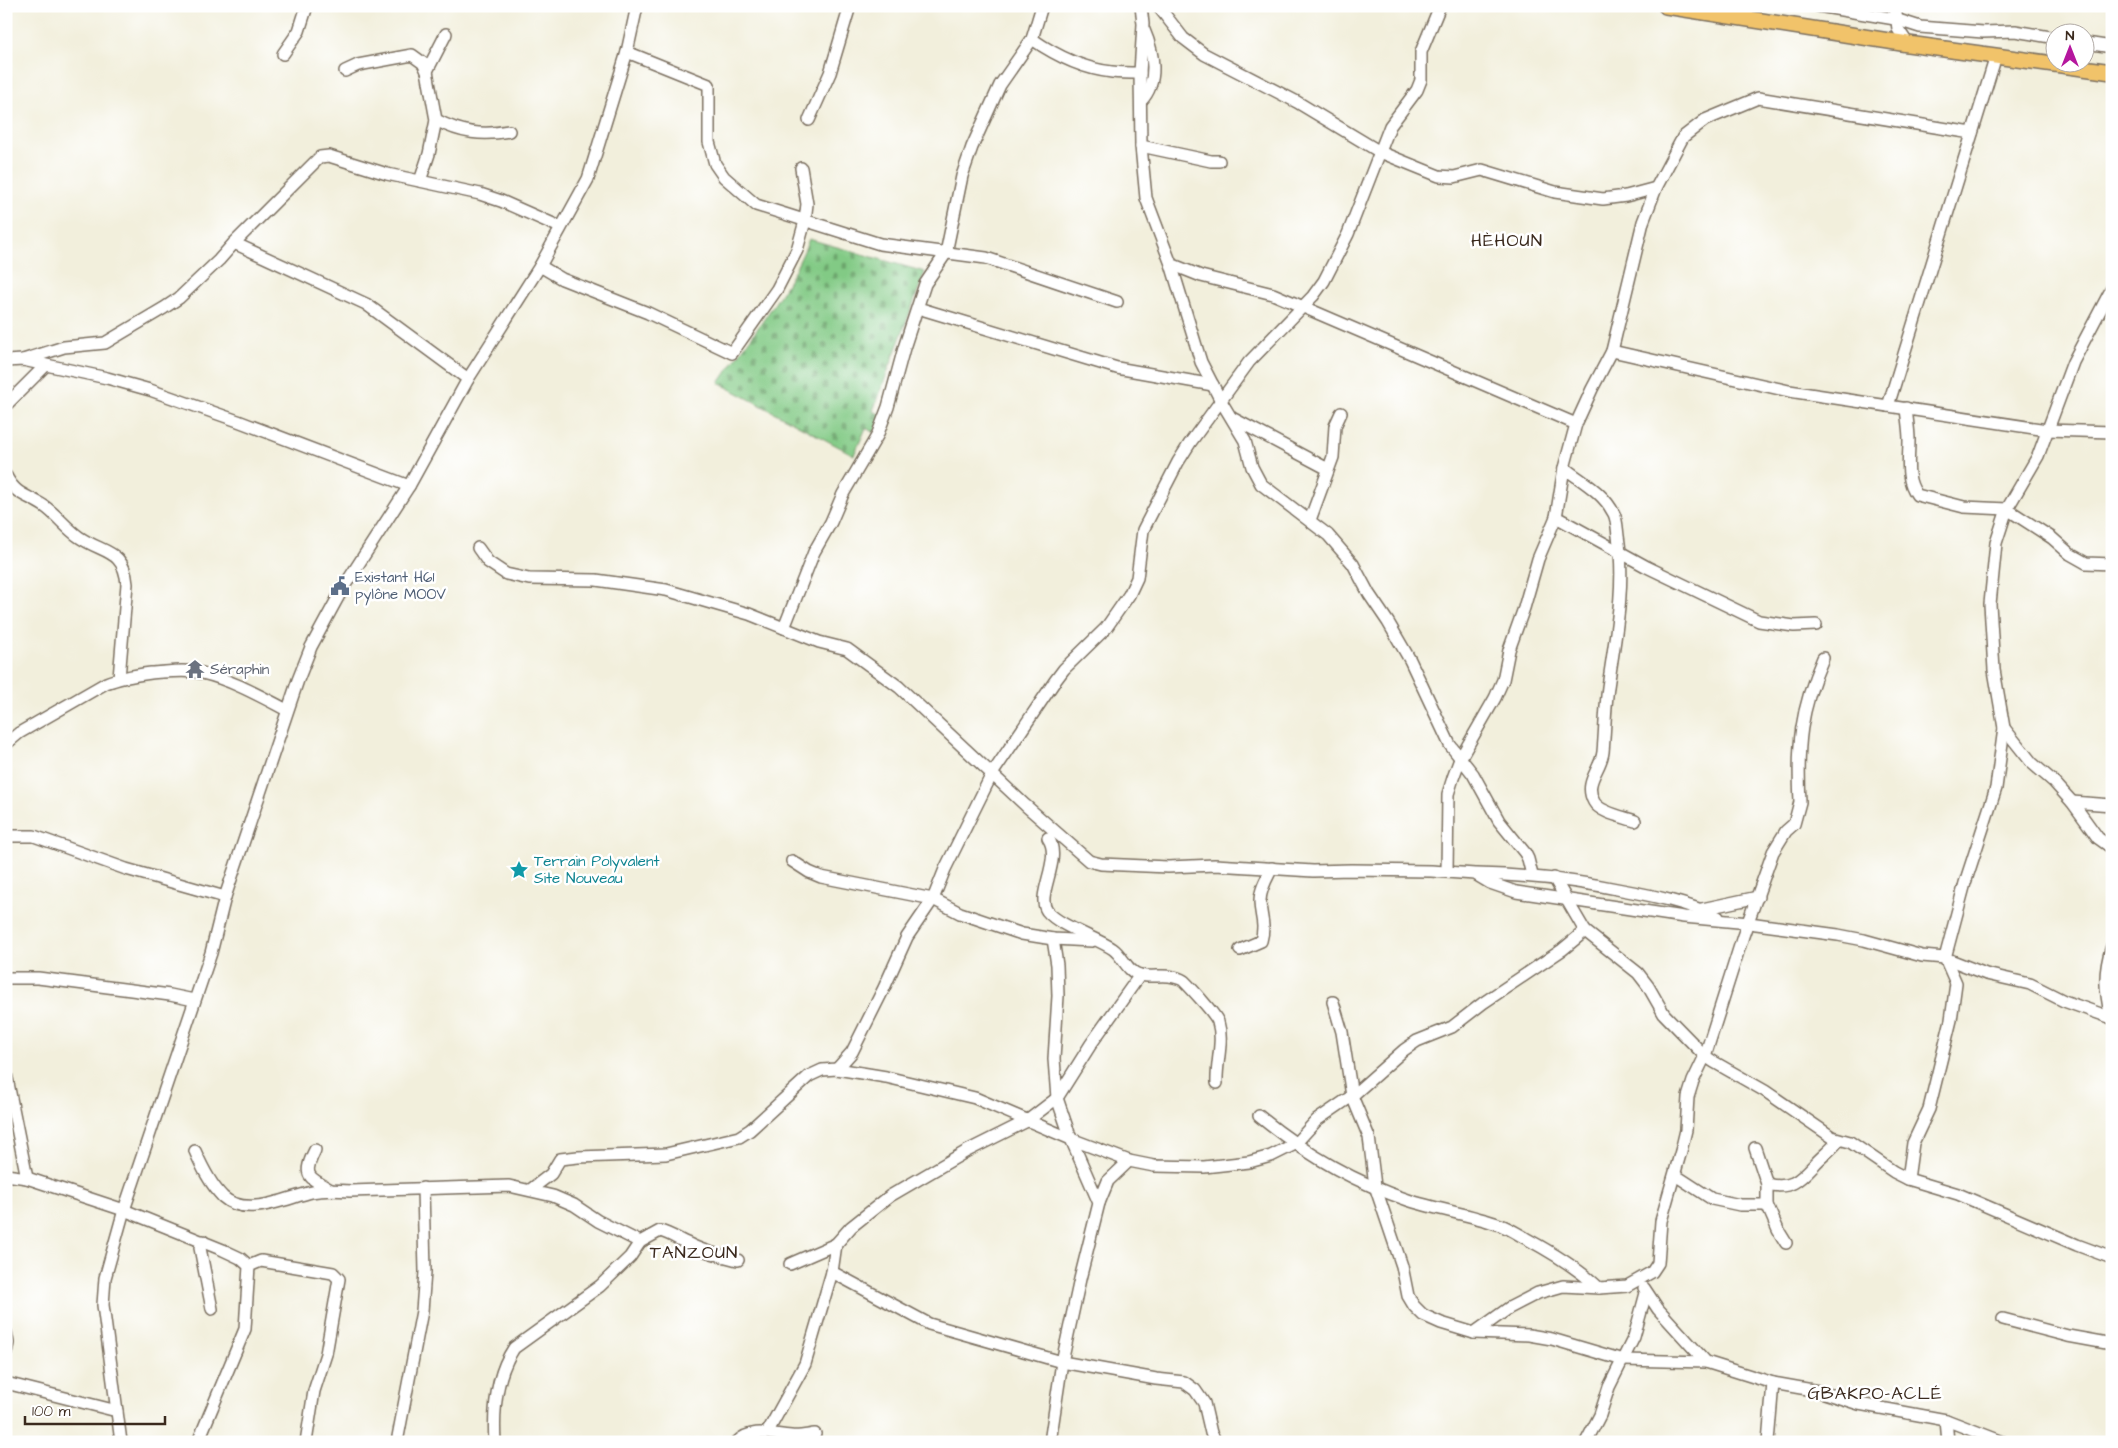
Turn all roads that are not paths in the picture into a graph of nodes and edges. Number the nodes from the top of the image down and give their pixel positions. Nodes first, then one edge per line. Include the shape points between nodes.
1 (307, 6) edge
2 (637, 6) edge
3 (850, 6) edge
4 (1042, 6) edge
5 (1141, 6) edge
6 (1158, 6) edge
7 (1440, 6) edge
8 (1666, 6) edge
9 (1818, 6) edge
10 (1895, 6) edge
11 (1895, 19) junction
12 (1143, 28) junction
13 (446, 34) dead end
14 (2046, 36) edge
15 (1032, 39) junction
16 (1908, 44) junction
17 (2096, 45) edge
18 (2112, 47) edge
19 (627, 52) junction
20 (282, 54) dead end
21 (1996, 56) junction
22 (428, 71) junction
23 (345, 72) dead end
24 (2112, 72) edge
25 (1140, 73) junction
26 (1141, 101) junction
27 (436, 120) junction
28 (809, 120) dead end
29 (509, 131) dead end
30 (1972, 132) junction
31 (1141, 146) junction
32 (1380, 152) junction
33 (1219, 161) dead end
34 (801, 168) dead end
35 (420, 181) junction
36 (1656, 188) junction
37 (805, 221) junction
38 (560, 227) junction
39 (234, 243) junction
40 (946, 253) junction
41 (1171, 264) junction
42 (540, 266) junction
43 (2112, 288) edge
44 (1117, 302) dead end
45 (1303, 307) junction
46 (918, 308) junction
47 (1612, 351) junction
48 (23, 360) junction
49 (6, 361) edge
50 (45, 366) junction
51 (468, 379) junction
52 (1213, 385) junction
53 (1221, 401) junction
54 (6, 405) edge
55 (1888, 406) junction
56 (1906, 408) junction
57 (1341, 412) dead end
58 (1232, 418) junction
59 (1576, 424) junction
60 (2047, 430) junction
61 (2112, 432) edge
62 (1328, 468) junction
63 (1564, 468) junction
64 (6, 476) edge
65 (409, 486) junction
66 (2007, 509) junction
67 (1556, 517) junction
68 (1310, 520) junction
69 (478, 548) dead end
70 (1621, 552) junction
71 (2112, 564) edge
72 (1816, 625) dead end
73 (784, 628) junction
74 (1823, 658) dead end
75 (119, 678) junction
76 (287, 710) junction
77 (2004, 728) junction
78 (6, 744) edge
79 (1460, 759) junction
80 (992, 774) junction
81 (2072, 802) junction
82 (2112, 804) edge
83 (1635, 821) dead end
84 (6, 836) edge
85 (1048, 838) dead end
86 (2112, 848) edge
87 (792, 861) dead end
88 (1272, 868) junction
89 (1447, 872) junction
90 (1475, 874) junction
91 (1532, 875) junction
92 (1554, 878) junction
93 (225, 897) junction
94 (1758, 897) junction
95 (933, 898) junction
96 (1567, 899) junction
97 (1702, 909) junction
98 (1725, 920) junction
99 (1749, 923) junction
100 (1585, 931) junction
101 (1053, 939) junction
102 (1099, 942) junction
103 (2112, 946) edge
104 (1240, 950) dead end
105 (1945, 958) junction
106 (1140, 975) junction
107 (6, 978) edge
108 (194, 1000) junction
109 (1333, 1002) dead end
110 (2111, 1018) edge
111 (1705, 1056) junction
112 (836, 1069) junction
113 (6, 1073) edge
114 (1217, 1083) dead end
115 (1352, 1096) junction
116 (1057, 1098) junction
117 (1259, 1116) dead end
118 (1027, 1121) junction
119 (1071, 1139) junction
120 (1839, 1140) junction
121 (1295, 1144) junction
122 (1755, 1148) dead end
123 (315, 1150) dead end
124 (194, 1151) dead end
125 (1129, 1161) junction
126 (6, 1175) edge
127 (1674, 1175) junction
128 (27, 1178) junction
129 (1908, 1180) junction
130 (1766, 1184) junction
131 (1375, 1186) junction
132 (423, 1188) junction
133 (331, 1190) junction
134 (530, 1190) junction
135 (1099, 1203) junction
136 (1766, 1205) junction
137 (124, 1210) junction
138 (203, 1241) junction
139 (640, 1242) junction
140 (1786, 1243) dead end
141 (836, 1244) junction
142 (2112, 1258) edge
143 (738, 1260) dead end
144 (790, 1264) dead end
145 (249, 1266) junction
146 (832, 1272) junction
147 (1640, 1280) junction
148 (1599, 1288) junction
149 (1646, 1293) junction
150 (212, 1309) dead end
151 (2003, 1319) dead end
152 (6, 1332) edge
153 (1474, 1333) junction
154 (2112, 1344) edge
155 (6, 1353) edge
156 (1623, 1360) junction
157 (1062, 1362) junction
158 (1706, 1362) junction
159 (6, 1383) edge
160 (1774, 1383) junction
161 (117, 1411) junction
162 (1946, 1420) junction
163 (767, 1433) junction
164 (815, 1434) dead end
165 (121, 1442) edge
166 (198, 1442) edge
167 (306, 1442) edge
168 (398, 1442) edge
169 (495, 1442) edge
170 (737, 1442) edge
171 (1050, 1442) edge
172 (1216, 1442) edge
173 (1586, 1442) edge
174 (1768, 1442) edge
175 (1948, 1442) edge
176 (2002, 1442) edge

1 - 20 street via 296,37
2 - 19 street
3 - 28 street via 830,72
4 - 15 street
5 - 12 street
6 - 32 street via 1193,46 1297,102
7 - 32 street via 1421,52 1421,80 1417,90 1390,126
8 - 16 main road
9 - 11 street
10 - 11 street
11 - 14 street via 1920,26 1983,32 2015,31
11 - 16 street
12 - 25 street
12 - 26 street via 1151,48 1153,79 1149,93
13 - 22 street
15 - 25 street via 1070,60 1099,69
15 - 40 street via 1000,85 972,147 962,176
16 - 21 main road
17 - 18 street
19 - 37 street via 710,85 709,142 715,164 724,177 756,205
19 - 38 street via 588,180
21 - 24 main road
21 - 30 street
22 - 23 street via 412,55 358,65
22 - 27 street
25 - 26 street
26 - 31 street
27 - 29 street via 474,134
27 - 35 street via 430,154
30 - 36 street via 1758,98 1705,120 1683,137
30 - 55 street
31 - 33 street
31 - 41 street via 1146,198
32 - 36 street via 1439,176 1454,177 1482,170 1555,192 1603,199
32 - 45 street via 1348,234 1324,282
34 - 37 street via 807,204
35 - 38 street via 465,189
35 - 39 street via 329,156 320,157
36 - 47 street via 1643,222
37 - 40 street via 880,244
37 - 42 street via 797,250 777,289 732,353 648,313 562,279
38 - 42 street
39 - 48 street via 179,298 116,338 105,343 55,349
39 - 51 street via 366,304
40 - 44 street via 986,258
40 - 46 street via 925,284
41 - 45 street via 1201,276 1273,294
41 - 52 street via 1201,362
42 - 51 street
43 - 60 street via 2073,362
45 - 53 street via 1249,362
45 - 59 street
46 - 52 street via 1117,368
46 - 73 street via 877,436 842,494 814,552
47 - 55 street via 1789,391
47 - 59 street
48 - 49 street
48 - 50 street
50 - 54 street
50 - 65 street via 150,390
51 - 65 street
52 - 53 street
53 - 58 street
53 - 80 street via 1178,462 1143,530 1137,578 1128,595 1106,628 1064,669
55 - 56 street
56 - 60 street
56 - 66 street via 1908,474 1910,487 1917,495 1964,506
57 - 62 street via 1335,426 1334,449
58 - 62 street
58 - 68 street via 1245,441 1252,468 1261,484
59 - 63 street
60 - 61 street
60 - 66 street via 2038,456
62 - 68 street
63 - 67 street
63 - 70 street via 1604,498 1615,515
64 - 75 street via 16,490 43,505 79,537 109,551 122,563 127,584
65 - 76 street via 343,588 311,647
66 - 71 street via 2052,538 2070,554 2086,562
66 - 77 street via 1996,543 1990,604 1994,670
67 - 70 street
67 - 79 street via 1538,559 1509,650 1503,680
68 - 79 street via 1353,564 1410,660 1450,745
69 - 73 street via 488,562 506,574 529,579 596,580 666,590 749,614
70 - 72 street via 1759,621 1794,626
70 - 83 street via 1620,598 1603,753 1590,781 1595,804
73 - 80 street via 847,649 898,687
74 - 94 street via 1810,689 1800,734 1798,813 1794,824 1773,852
75 - 76 street via 173,671 201,673
75 - 78 street via 19,733
76 - 93 street
77 - 81 street via 2032,763
77 - 105 street via 1996,788
79 - 89 street via 1448,794
79 - 91 street via 1473,774 1499,821 1525,854
80 - 88 street via 1089,861 1159,867
80 - 95 street
81 - 82 street
81 - 86 street via 2098,838
84 - 93 street via 47,840 126,869
85 - 102 street via 1054,850 1045,909
87 - 95 street via 821,877
88 - 89 street
88 - 104 street via 1261,894 1264,929 1261,941
89 - 90 street
90 - 91 street
90 - 96 street via 1506,889
91 - 92 street
92 - 96 street
92 - 97 street via 1649,895
93 - 108 street via 211,953
94 - 97 street
94 - 99 street
95 - 101 street via 960,913
95 - 112 street via 907,937 852,1052
96 - 98 street
96 - 100 street
97 - 98 street
98 - 99 street
99 - 105 street via 1838,934 1922,956
99 - 111 street
100 - 111 street via 1638,973 1664,1014
100 - 115 street via 1452,1027 1404,1050
101 - 102 street
101 - 116 street via 1058,996 1054,1059
102 - 106 street via 1115,950 1131,970
103 - 110 street via 2105,982
105 - 110 street via 1986,974 2030,984 2064,1001
105 - 129 street via 1956,983 1951,1020 1929,1109 1912,1143
106 - 114 street via 1183,979 1215,1015 1220,1037
106 - 116 street
107 - 108 street via 38,978
108 - 137 street
109 - 115 street via 1346,1051
111 - 120 street
111 - 127 street via 1688,1097 1686,1130
112 - 118 street via 975,1098
112 - 134 street via 822,1070 809,1076 739,1138 660,1155 560,1159 551,1174
113 - 128 street
115 - 121 street via 1316,1120
115 - 131 street via 1369,1138
116 - 118 street
116 - 119 street
117 - 121 street
118 - 119 street
118 - 141 street via 890,1196 851,1226
119 - 125 street
119 - 135 street
120 - 129 street via 1850,1142
120 - 130 street via 1796,1182 1776,1186
121 - 125 street via 1264,1158 1204,1167 1154,1166
121 - 131 street via 1316,1159
122 - 130 street
123 - 133 street via 308,1165 310,1179
124 - 133 street via 207,1176 223,1197 234,1204 259,1205
125 - 135 street via 1108,1180
126 - 128 street
127 - 136 street via 1712,1199 1740,1205
127 - 147 street via 1661,1221 1658,1263
128 - 137 street
129 - 142 street via 1958,1194
130 - 136 street
131 - 148 street via 1407,1200 1502,1226 1567,1263
131 - 153 street via 1402,1266 1408,1296 1414,1306 1423,1315
132 - 133 street
132 - 134 street via 509,1186
132 - 168 street via 426,1225 422,1311
134 - 139 street via 574,1205
135 - 157 street
136 - 140 street
137 - 138 street
137 - 161 street via 105,1278 102,1305
138 - 145 street via 240,1258
138 - 150 street via 200,1248
139 - 143 street via 660,1231 706,1252
139 - 169 street via 630,1257 600,1286 514,1348 500,1379 494,1422
141 - 144 street
141 - 146 street
145 - 166 street via 245,1329
145 - 167 street via 261,1261 333,1273 340,1279 326,1354 314,1391
146 - 157 street via 929,1324
146 - 163 street via 806,1364
147 - 148 street via 1627,1286
147 - 149 street
148 - 153 street via 1563,1286 1538,1293 1509,1308
149 - 156 street via 1634,1338
149 - 158 street
151 - 154 street
152 - 155 street
153 - 156 street via 1552,1339
156 - 158 street
156 - 173 street
157 - 171 street
157 - 172 street via 1184,1382 1204,1403
158 - 160 street
159 - 161 street
160 - 162 street via 1818,1391 1859,1404
160 - 174 street
161 - 165 street
162 - 175 street
162 - 176 street
163 - 164 street via 793,1437
163 - 170 street via 741,1437

